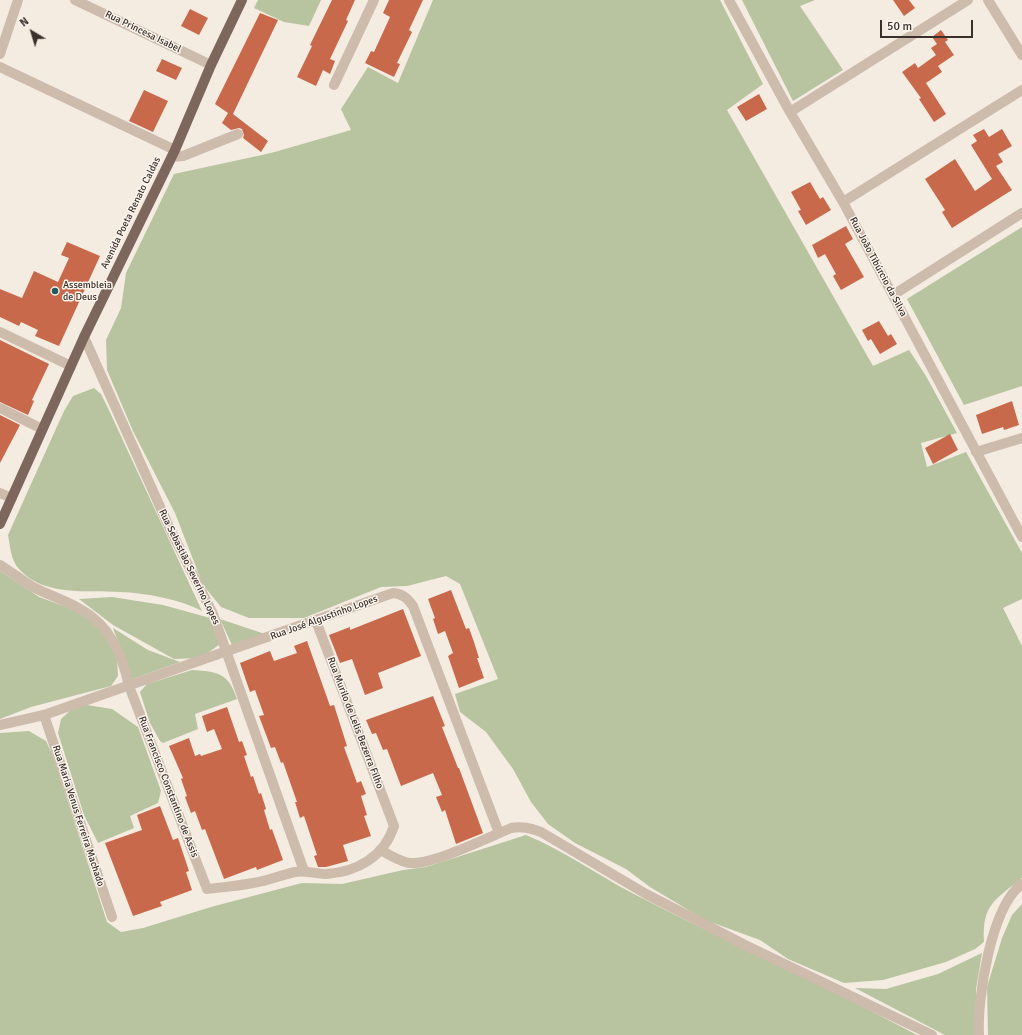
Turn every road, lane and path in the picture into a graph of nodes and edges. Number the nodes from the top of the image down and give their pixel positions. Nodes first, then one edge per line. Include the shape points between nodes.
1 (18, 0) edge
2 (76, 0) edge
3 (242, 0) edge
4 (374, 0) edge
5 (729, 0) edge
6 (968, 0) edge
7 (988, 0) edge
8 (0, 54) edge
9 (1022, 55) edge
10 (211, 65) junction
11 (0, 67) edge
12 (334, 85) dead end
13 (1022, 90) edge
14 (790, 112) junction
15 (238, 134) dead end
16 (173, 153) junction
17 (843, 202) junction
18 (1022, 213) edge
19 (893, 295) junction
20 (0, 332) edge
21 (84, 336) junction
22 (71, 366) junction
23 (0, 408) edge
24 (42, 429) junction
25 (1022, 438) edge
26 (976, 452) junction
27 (0, 493) edge
28 (12, 498) junction
29 (0, 524) edge
30 (1022, 537) edge
31 (0, 565) edge
32 (316, 621) junction
33 (228, 652) junction
34 (129, 686) junction
35 (44, 715) junction
36 (0, 725) edge
37 (499, 833) junction
38 (381, 850) junction
39 (304, 871) junction
40 (1022, 884) edge
41 (112, 917) dead end
42 (932, 1035) edge
43 (979, 1035) edge

1 - 8 street
2 - 10 street, Rua Princesa Isabel
3 - 10 main road, Avenida Poeta Renato Caldas
4 - 12 street
5 - 14 street, Rua João Tibúrcio da Silva
6 - 14 street
7 - 9 street
10 - 16 main road, Avenida Poeta Renato Caldas
11 - 16 street
13 - 17 street
14 - 17 street, Rua João Tibúrcio da Silva
15 - 16 street via 183,156
16 - 21 main road, Avenida Poeta Renato Caldas
17 - 19 street, Rua João Tibúrcio da Silva
18 - 19 street
19 - 26 street, Rua João Tibúrcio da Silva
20 - 22 street
21 - 22 main road, Avenida Poeta Renato Caldas
21 - 33 street, Rua Sebastião Severino Lopes via 170,529 214,614
22 - 24 main road, Avenida Poeta Renato Caldas
23 - 24 street
24 - 28 main road, Avenida Poeta Renato Caldas
25 - 26 street
26 - 30 street, Rua João Tibúrcio da Silva
27 - 28 street
28 - 29 main road, Avenida Poeta Renato Caldas
31 - 34 street, Rua Francisco Constantino de Assis via 34,587 96,618 108,632 121,658
32 - 33 street, Rua José Algustinho Lopes
32 - 37 street, Rua José Algustinho Lopes via 393,593 400,593 407,598 413,606
32 - 38 street, Rua Murilo de Lelis Bezerra Filho via 394,826 387,844
33 - 34 street, Rua José Algustinho Lopes
33 - 39 street, Rua Sebastião Severino Lopes
34 - 35 street, Rua José Algustinho Lopes
34 - 39 street, Rua Francisco Constantino de Assis via 207,889 254,883
35 - 36 street, Rua José Algustinho Lopes
35 - 41 street, Rua Maria Venus Ferreira Machado
37 - 38 street via 416,863 398,860
37 - 42 street via 520,826 541,832 646,894
38 - 39 street via 364,863 346,871 326,874
40 - 43 street via 1016,888 991,940 984,971

